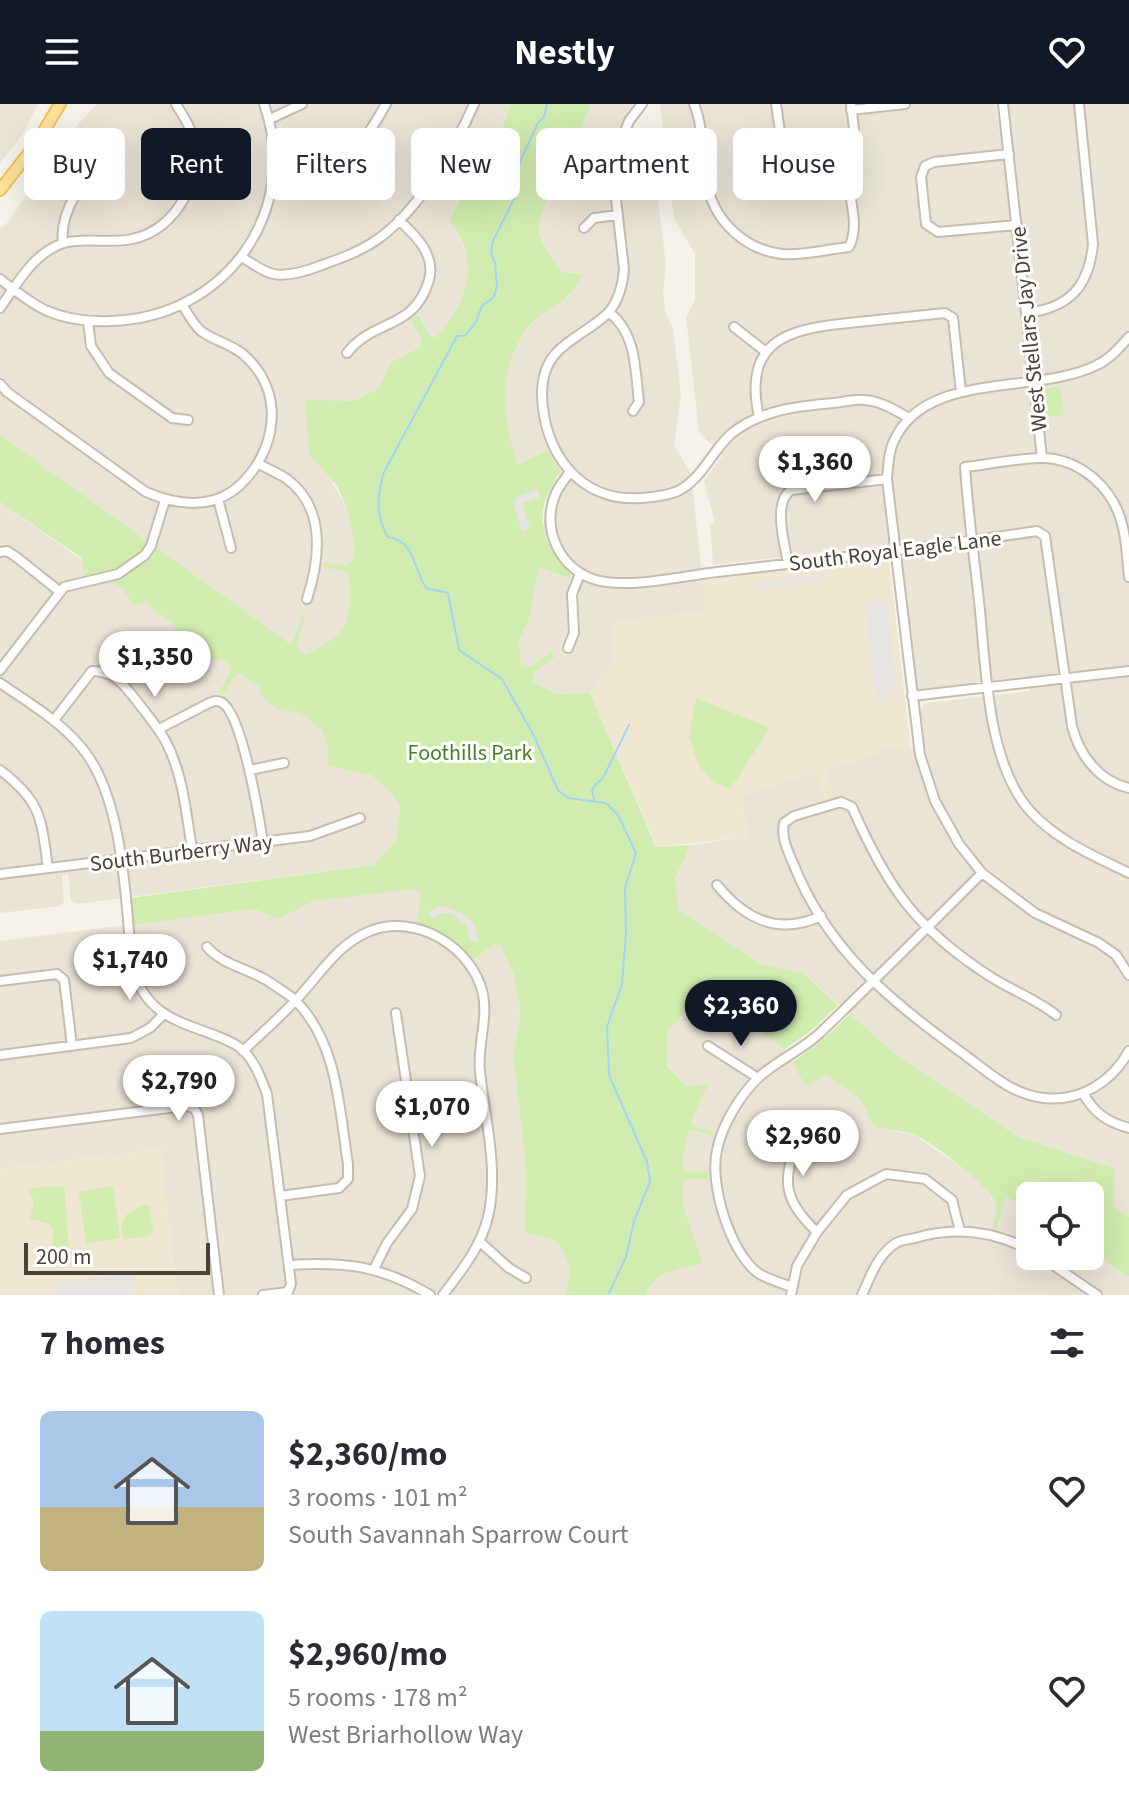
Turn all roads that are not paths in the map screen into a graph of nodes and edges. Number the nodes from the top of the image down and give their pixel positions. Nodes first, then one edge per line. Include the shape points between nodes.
1 (60, 104) edge
2 (176, 104) edge
3 (264, 104) edge
4 (302, 104) edge
5 (386, 104) edge
6 (474, 104) edge
7 (642, 104) edge
8 (694, 104) edge
9 (776, 104) edge
10 (905, 104) edge
11 (1003, 104) edge
12 (1079, 104) edge
13 (851, 107) edge
14 (270, 119) junction
15 (271, 128) edge
16 (373, 128) edge
17 (854, 128) edge
18 (1009, 154) junction
19 (0, 190) edge
20 (74, 200) edge
21 (268, 200) edge
22 (618, 215) junction
23 (399, 220) junction
24 (1017, 225) junction
25 (584, 228) dead end
26 (63, 243) junction
27 (241, 257) junction
28 (0, 279) edge
29 (13, 290) junction
30 (183, 306) junction
31 (0, 308) edge
32 (609, 312) junction
33 (1026, 313) junction
34 (88, 322) junction
35 (734, 327) dead end
36 (1129, 337) edge
37 (766, 352) junction
38 (347, 353) dead end
39 (1034, 383) junction
40 (0, 384) edge
41 (961, 392) junction
42 (633, 411) dead end
43 (759, 417) junction
44 (909, 418) junction
45 (188, 420) dead end
46 (1042, 458) junction
47 (259, 464) junction
48 (569, 473) junction
49 (887, 479) junction
50 (218, 499) junction
51 (165, 500) junction
52 (1126, 526) edge
53 (972, 541) junction
54 (231, 548) dead end
55 (895, 551) junction
56 (0, 552) edge
57 (788, 564) junction
58 (580, 574) junction
59 (1129, 577) edge
60 (59, 591) junction
61 (307, 599) dead end
62 (568, 648) dead end
63 (140, 650) dead end
64 (0, 670) edge
65 (1129, 671) edge
66 (1065, 678) junction
67 (118, 679) junction
68 (0, 683) edge
69 (988, 687) junction
70 (912, 696) junction
71 (54, 720) junction
72 (159, 729) junction
73 (284, 763) dead end
74 (0, 770) edge
75 (250, 770) junction
76 (1129, 788) edge
77 (360, 818) dead end
78 (263, 842) junction
79 (192, 849) junction
80 (120, 860) junction
81 (48, 868) junction
82 (982, 873) junction
83 (1129, 873) edge
84 (0, 874) edge
85 (717, 885) dead end
86 (821, 916) junction
87 (926, 928) junction
88 (207, 947) dead end
89 (1129, 975) edge
90 (0, 981) edge
91 (871, 981) junction
92 (296, 1000) junction
93 (396, 1013) dead end
94 (163, 1015) junction
95 (1056, 1015) dead end
96 (72, 1046) junction
97 (708, 1046) dead end
98 (243, 1051) junction
99 (1129, 1051) edge
100 (0, 1055) edge
101 (1125, 1068) edge
102 (758, 1078) junction
103 (1083, 1093) junction
104 (828, 1126) dead end
105 (1129, 1128) edge
106 (0, 1129) edge
107 (280, 1196) junction
108 (960, 1231) junction
109 (817, 1232) junction
110 (479, 1241) junction
111 (1016, 1243) edge
112 (289, 1265) junction
113 (374, 1269) junction
114 (1060, 1270) edge
115 (526, 1278) dead end
116 (791, 1291) edge
117 (219, 1295) edge
118 (263, 1295) edge
119 (430, 1295) edge
120 (443, 1295) edge
121 (862, 1295) edge
122 (1097, 1295) edge

1 - 19 main road
2 - 26 street via 191,132 193,149 192,181 181,205 162,226 137,238
3 - 14 street
4 - 14 street
5 - 16 street
6 - 23 street via 448,153
7 - 22 street via 629,121 612,164
8 - 9 street via 708,188 736,233 748,243 783,254 849,247 854,225 848,182 840,175 793,178 786,173
10 - 13 street
11 - 18 street, West Stellars Jay Drive
12 - 33 street via 1091,264 1085,281 1070,297 1052,308
13 - 17 street
14 - 15 street
18 - 24 street, West Stellars Jay Drive
18 - 24 street via 925,166 921,177 926,224 938,232
20 - 26 street via 64,215
21 - 27 street
22 - 25 street via 594,218
22 - 32 street via 623,285
23 - 27 street via 356,252 312,269 274,274
23 - 38 street via 428,254 427,286 409,313 356,342
24 - 33 street, West Stellars Jay Drive
26 - 29 street via 39,257
27 - 30 street via 213,287
28 - 29 street
29 - 31 street
29 - 34 street via 46,310
30 - 34 street via 130,321
30 - 47 street via 199,330 244,354 265,386 272,429
32 - 42 street via 632,343 639,402
32 - 48 street via 553,354 547,368 542,393 547,430
33 - 39 street, West Stellars Jay Drive
34 - 45 street via 91,346 109,373 172,418
35 - 37 street
36 - 39 street via 1099,364
37 - 41 street via 810,326 945,313 953,318
37 - 43 street via 756,384
39 - 41 street
39 - 46 street, West Stellars Jay Drive
40 - 51 street via 70,439
41 - 44 street via 928,403
43 - 44 street via 793,407 864,400 885,404
43 - 48 street via 732,434 695,481 675,493 614,497
44 - 49 street via 891,446
46 - 52 street via 1074,465 1098,480
46 - 53 street via 965,467
47 - 50 street
47 - 61 street via 287,479 317,527 318,552
48 - 58 street via 556,492 551,527 561,556
49 - 55 street
49 - 57 street via 785,494 781,507
50 - 51 street via 193,504
50 - 54 street
51 - 60 street via 151,546 140,561 118,574
52 - 59 street
53 - 55 street, South Royal Eagle Lane
53 - 66 street, South Royal Eagle Lane via 1037,531 1045,536
53 - 69 street
55 - 57 street, South Royal Eagle Lane
55 - 70 street
56 - 60 street via 15,556
57 - 58 street, South Royal Eagle Lane via 617,583
58 - 62 street via 572,594 574,633
60 - 64 street
63 - 67 street
65 - 66 street
66 - 69 street
66 - 76 street, South Royal Eagle Lane via 1077,746 1110,780
67 - 71 street via 106,671 92,671
67 - 72 street
68 - 71 street
69 - 70 street
69 - 83 street via 1001,754 1029,810 1067,843
70 - 82 street via 930,789 959,844
71 - 80 street via 83,748 102,778
72 - 75 street via 209,703 224,703
72 - 79 street via 180,783
73 - 75 street
74 - 81 street via 35,804
75 - 78 street
77 - 78 street, South Burberry Way via 310,836
78 - 79 street, South Burberry Way
79 - 80 street, South Burberry Way
80 - 81 street, South Burberry Way
80 - 94 street via 132,968 137,984
81 - 84 street, South Burberry Way
82 - 87 street
82 - 89 street via 1035,913 1099,943 1116,955
85 - 86 street via 731,901 773,925 803,925
86 - 87 street via 781,834 784,823 794,816 841,802 852,807 876,860
86 - 91 street
87 - 91 street
87 - 95 street via 972,964
88 - 92 street via 216,958
90 - 96 street via 57,974 64,980
91 - 102 street via 819,1034
91 - 103 street via 906,1013 1010,1088 1045,1099
92 - 98 street
92 - 107 street via 333,1065 348,1179 339,1188
92 - 110 street via 345,945 371,930 416,927 457,950 467,963 482,993 485,1019 478,1055 492,1177
93 - 113 street via 420,1176 412,1209
94 - 96 street via 131,1038
94 - 98 street
96 - 100 street
97 - 102 street
98 - 107 street via 267,1094
99 - 101 street
101 - 103 street
102 - 116 street via 726,1125 716,1152 716,1175 722,1210 738,1248 758,1272
103 - 105 street via 1102,1118
104 - 109 street via 799,1137 787,1175 788,1197
106 - 117 street via 194,1108
107 - 112 street
108 - 109 street via 952,1200 925,1179 886,1174 847,1195
108 - 111 street
108 - 121 street via 896,1243 873,1268
109 - 116 street via 797,1266
110 - 115 street
110 - 120 street
112 - 113 street
112 - 118 street via 288,1292
113 - 119 street
114 - 122 street

